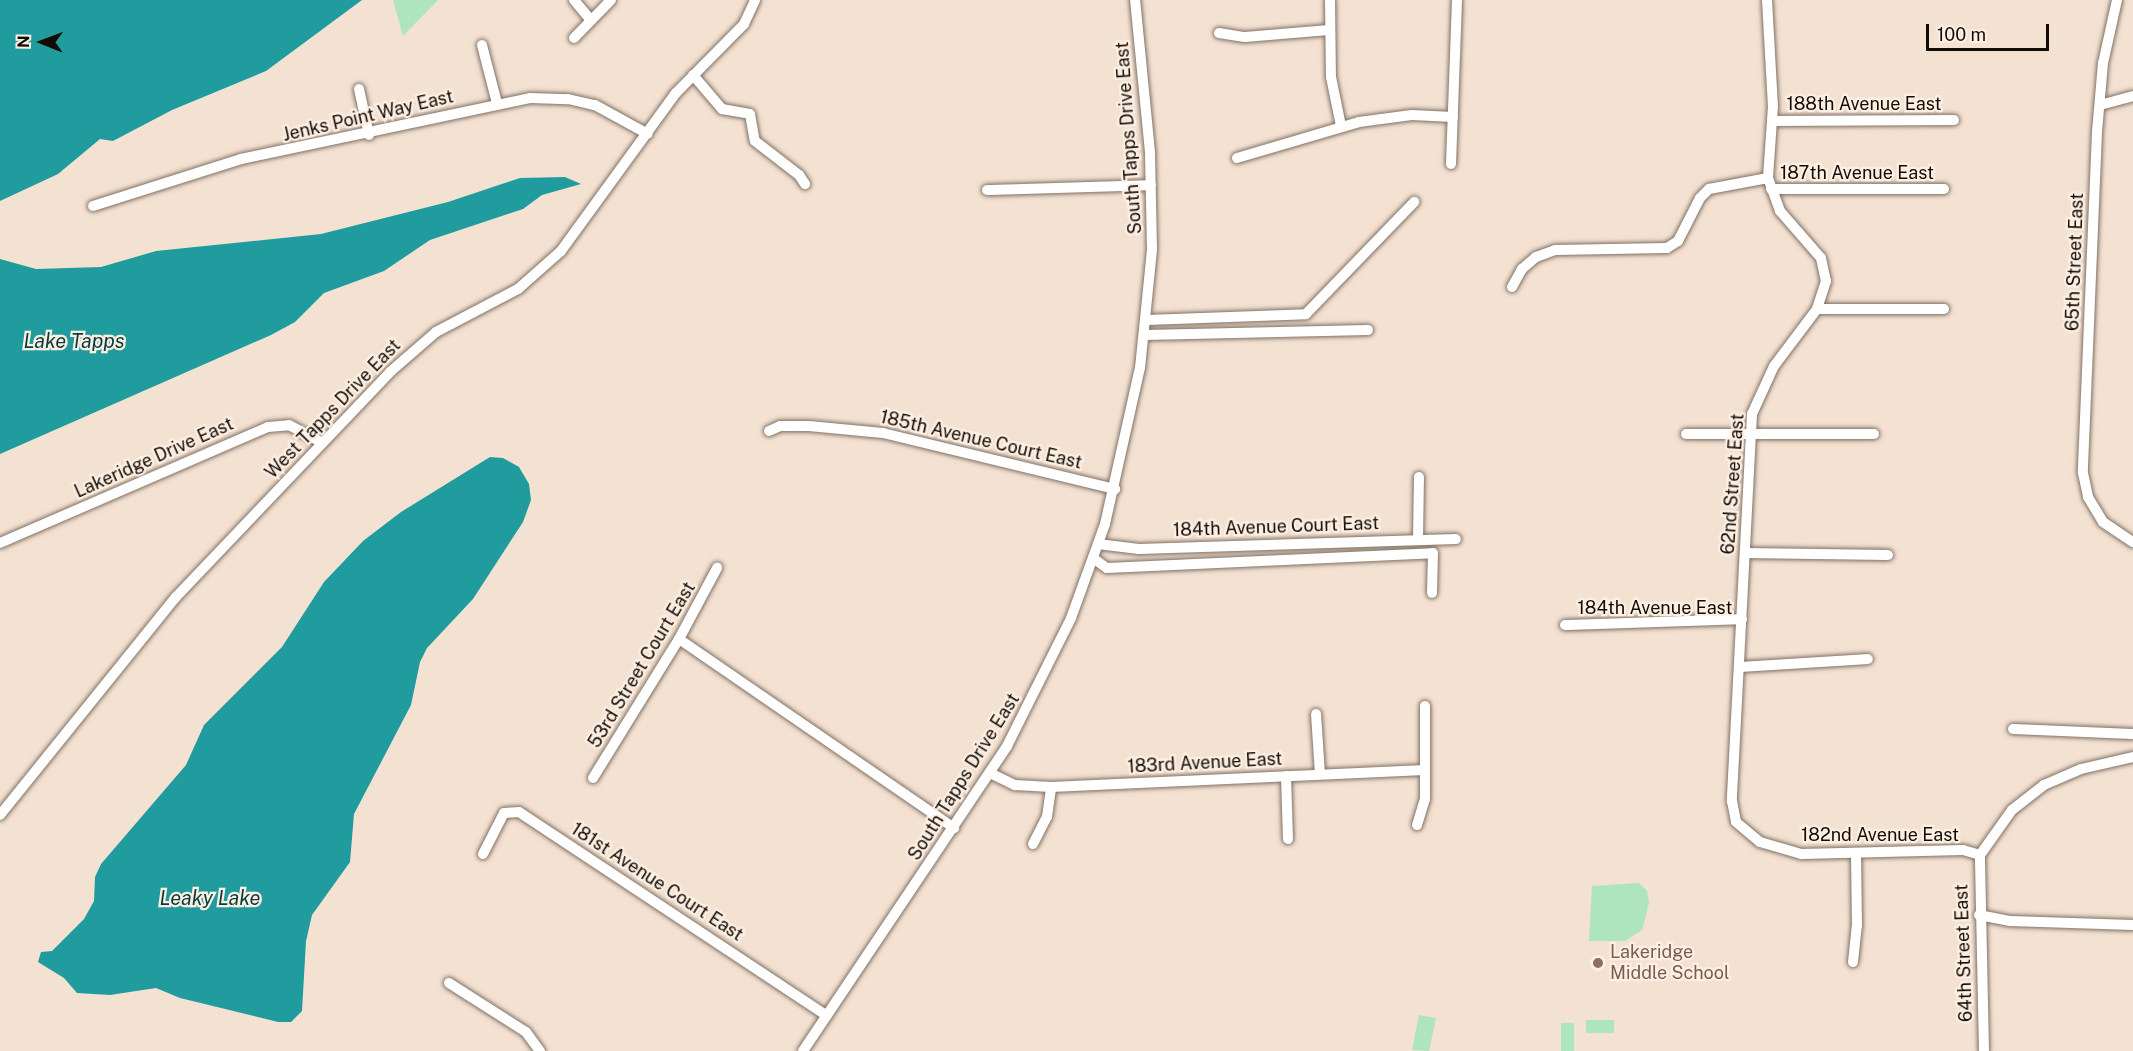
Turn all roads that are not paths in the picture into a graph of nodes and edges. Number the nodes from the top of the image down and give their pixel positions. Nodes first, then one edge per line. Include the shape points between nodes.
1 (574, 0) edge
2 (611, 0) edge
3 (755, 0) edge
4 (1135, 0) edge
5 (1330, 0) edge
6 (1457, 0) edge
7 (1767, 0) edge
8 (2117, 0) edge
9 (591, 20) junction
10 (1329, 30) junction
11 (1220, 33) dead end
12 (574, 39) dead end
13 (482, 45) dead end
14 (693, 75) junction
15 (359, 89) dead end
16 (2133, 96) edge
17 (497, 103) junction
18 (2100, 105) junction
19 (1453, 117) junction
20 (1954, 120) dead end
21 (1773, 121) junction
22 (1341, 126) junction
23 (648, 134) junction
24 (369, 135) junction
25 (1237, 158) dead end
26 (1451, 164) dead end
27 (1768, 178) junction
28 (805, 184) dead end
29 (1151, 185) junction
30 (1771, 189) junction
31 (1944, 189) dead end
32 (987, 190) dead end
33 (1414, 202) dead end
34 (93, 206) dead end
35 (1512, 287) dead end
36 (1817, 309) junction
37 (1944, 309) dead end
38 (1146, 320) junction
39 (1368, 330) dead end
40 (1145, 335) junction
41 (769, 431) dead end
42 (1686, 434) dead end
43 (1750, 434) junction
44 (1874, 434) dead end
45 (323, 442) junction
46 (1419, 477) dead end
47 (1115, 489) junction
48 (1418, 539) junction
49 (1456, 539) dead end
50 (2133, 542) edge
51 (0, 543) edge
52 (1098, 544) junction
53 (1745, 553) junction
54 (1888, 555) dead end
55 (1093, 558) junction
56 (717, 568) dead end
57 (1432, 593) dead end
58 (1742, 622) junction
59 (679, 639) junction
60 (1868, 659) dead end
61 (1741, 667) junction
62 (1425, 706) dead end
63 (1316, 714) dead end
64 (2013, 729) dead end
65 (2133, 734) edge
66 (2133, 757) edge
67 (1425, 770) junction
68 (990, 773) junction
69 (1320, 774) junction
70 (1286, 776) junction
71 (593, 778) dead end
72 (1051, 787) junction
73 (0, 815) edge
74 (1418, 825) dead end
75 (954, 828) junction
76 (1740, 828) joint
77 (1288, 839) dead end
78 (1033, 844) dead end
79 (483, 854) dead end
80 (1856, 855) junction
81 (1980, 855) junction
82 (1979, 915) junction
83 (2133, 925) edge
84 (1853, 962) dead end
85 (449, 983) dead end
86 (827, 1016) junction
87 (540, 1051) edge
88 (803, 1051) edge
89 (1984, 1051) edge

1 - 9 street
2 - 9 street
3 - 14 street, West Tapps Drive East via 744,24
4 - 29 street, South Tapps Drive East
5 - 10 street
6 - 19 street
7 - 21 street, 62nd Street East
8 - 18 street, 65th Street East via 2107,42
9 - 12 street
10 - 11 street via 1245,37
10 - 22 street via 1331,77
13 - 17 street
14 - 23 street, West Tapps Drive East
14 - 28 street via 722,109 750,114 755,141 799,174
15 - 24 street
16 - 18 street
17 - 23 street, Jenks Point Way East via 540,97 568,99 609,110
17 - 24 street, Jenks Point Way East
18 - 50 street, 65th Street East via 2083,473 2088,497 2103,522
19 - 22 street via 1394,117
19 - 26 street
20 - 21 street, 188th Avenue East
21 - 27 street, 62nd Street East
22 - 25 street
23 - 45 street, West Tapps Drive East via 594,210 545,268 518,290 414,348
24 - 34 street, Jenks Point Way East via 241,159
27 - 30 street, 62nd Street East
27 - 35 street, 187th Avenue East via 1710,189 1700,198 1678,241 1667,248 1555,249 1521,269
29 - 32 street
29 - 38 street, South Tapps Drive East
30 - 31 street, 187th Avenue East
30 - 36 street, 62nd Street East via 1780,211 1821,258 1826,280
33 - 38 street via 1306,314
36 - 37 street
36 - 43 street, 62nd Street East via 1767,380 1755,404
38 - 40 street, South Tapps Drive East
39 - 40 street
40 - 47 street, South Tapps Drive East
41 - 47 street, 185th Avenue Court East via 780,426 809,426 883,433
42 - 43 street
43 - 44 street
43 - 53 street, 62nd Street East
45 - 51 street, Lakeridge Drive East via 289,425 259,429
45 - 73 street, West Tapps Drive East via 176,597
46 - 48 street
47 - 52 street, South Tapps Drive East
48 - 49 street, 184th Avenue Court East
48 - 52 street, 184th Avenue Court East via 1138,549
52 - 55 street, South Tapps Drive East
53 - 54 street
53 - 58 street, 62nd Street East
55 - 57 street via 1107,568 1433,553
55 - 68 street, South Tapps Drive East via 1046,672
56 - 59 street, 53rd Street Court East
58 - 58 street, 184th Avenue East via 1565,625
58 - 61 street, 62nd Street East
59 - 71 street, 53rd Street Court East
59 - 75 street
60 - 61 street
61 - 76 street, 62nd Street East via 1732,801
62 - 67 street
63 - 69 street
64 - 65 street
66 - 81 street, 182nd Avenue East via 2081,769 2044,785 2002,821
67 - 69 street, 183rd Avenue East
67 - 74 street via 1425,800
68 - 72 street, 183rd Avenue East via 1015,785
68 - 75 street, South Tapps Drive East
69 - 70 street, 183rd Avenue East
70 - 72 street, 183rd Avenue East
70 - 77 street
72 - 78 street via 1047,817
75 - 86 street, South Tapps Drive East
76 - 80 street, 182nd Avenue East via 1760,842 1801,854
79 - 86 street, 181st Avenue Court East via 504,813 519,812
80 - 81 street, 182nd Avenue East via 1963,850
80 - 84 street
81 - 82 street, 64th Street East
82 - 83 street via 2010,921
82 - 89 street, 64th Street East
85 - 87 street via 526,1032
86 - 88 street, South Tapps Drive East

